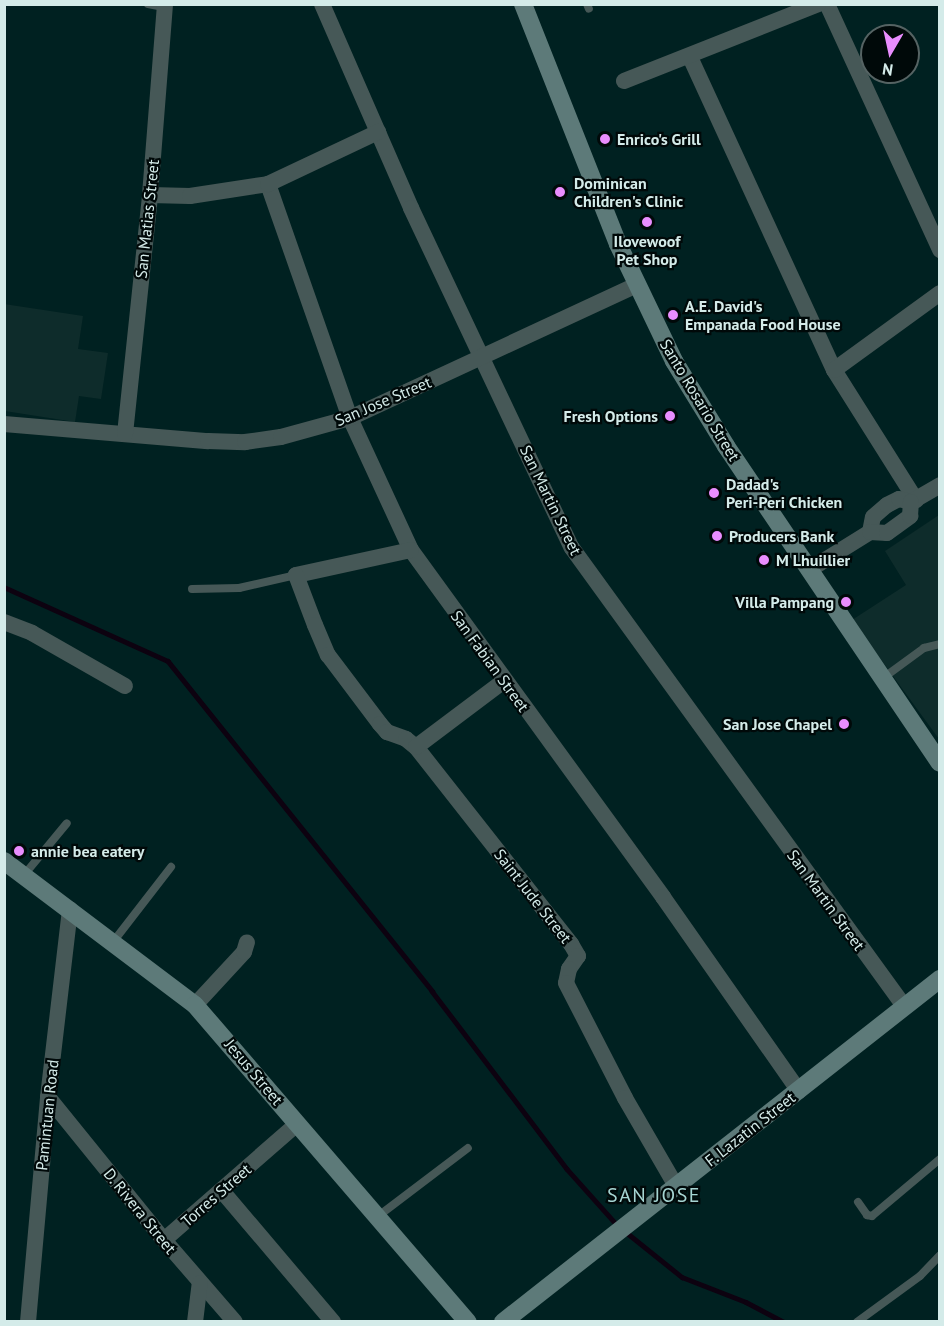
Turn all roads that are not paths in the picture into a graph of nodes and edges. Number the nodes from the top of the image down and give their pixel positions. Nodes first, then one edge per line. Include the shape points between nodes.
1 (322, 4) edge
2 (523, 4) edge
3 (818, 4) edge
4 (827, 4) edge
5 (159, 5) edge
6 (690, 57) junction
7 (624, 81) dead end
8 (378, 132) junction
9 (268, 184) junction
10 (150, 195) junction
11 (939, 250) edge
12 (636, 285) junction
13 (939, 293) edge
14 (483, 358) junction
15 (834, 369) junction
16 (350, 418) junction
17 (4, 424) edge
18 (125, 434) junction
19 (939, 485) edge
20 (914, 501) junction
21 (411, 550) junction
22 (809, 570) junction
23 (296, 575) junction
24 (192, 589) dead end
25 (4, 622) edge
26 (939, 644) edge
27 (883, 678) junction
28 (504, 681) junction
29 (125, 686) dead end
30 (416, 747) junction
31 (939, 762) edge
32 (67, 822) dead end
33 (4, 861) edge
34 (171, 867) dead end
35 (24, 875) junction
36 (70, 909) junction
37 (114, 942) junction
38 (247, 942) dead end
39 (939, 979) edge
40 (195, 1005) junction
41 (904, 1006) junction
42 (799, 1091) junction
43 (48, 1097) junction
44 (297, 1124) junction
45 (468, 1148) dead end
46 (939, 1159) edge
47 (676, 1186) junction
48 (222, 1191) junction
49 (858, 1202) dead end
50 (378, 1217) junction
51 (164, 1240) junction
52 (939, 1255) edge
53 (200, 1283) junction
54 (28, 1322) edge
55 (195, 1322) edge
56 (235, 1322) edge
57 (333, 1322) edge
58 (468, 1322) edge
59 (503, 1322) edge
60 (857, 1322) edge

1 - 8 street, San Martin Street
2 - 12 street, Santo Rosario Street
3 - 6 street
4 - 11 street
5 - 10 street, San Matias Street
6 - 7 street
6 - 15 street
8 - 9 street
8 - 14 street, San Martin Street
9 - 10 street via 190,196
9 - 16 street, San Fabian Street
10 - 18 street, San Matias Street
12 - 14 street, San Jose Street
12 - 22 street, Santo Rosario Street via 674,362
13 - 15 street
14 - 16 street, San Jose Street
14 - 41 street, San Martin Street via 572,548
15 - 20 street
16 - 18 street, San Jose Street via 281,437 245,442
16 - 21 street, San Fabian Street
17 - 18 street, San Jose Street
19 - 20 street
20 - 22 street via 899,499 888,505 873,517 870,532
21 - 23 street
21 - 28 street, San Fabian Street
22 - 27 street, Santo Rosario Street
23 - 24 lane via 239,588
23 - 30 street via 328,655 387,732
25 - 29 street via 32,633
26 - 27 lane via 924,648
27 - 31 street, Santo Rosario Street
28 - 30 street
28 - 42 street, San Fabian Street
30 - 47 street, Saint Jude Street via 571,944 578,956 569,969 567,983 625,1098
32 - 35 lane
33 - 35 street, Jesus Street
34 - 37 lane
35 - 36 street, Jesus Street
36 - 37 street, Jesus Street
36 - 43 street, Pamintuan Road
37 - 40 street, Jesus Street
38 - 40 street via 244,952
39 - 41 street, F. Lazatin Street
40 - 44 street, Jesus Street
41 - 42 street, F. Lazatin Street
42 - 47 street, F. Lazatin Street
43 - 51 street, D. Rivera Street
43 - 54 street, Pamintuan Road
44 - 48 street, Torres Street
44 - 50 street, Jesus Street
45 - 50 lane
46 - 49 lane via 872,1216
47 - 59 street, F. Lazatin Street
48 - 51 street, Torres Street
48 - 57 street
50 - 58 street, Jesus Street
51 - 53 street, D. Rivera Street
52 - 60 lane via 920,1276
53 - 55 street
53 - 56 street, D. Rivera Street

